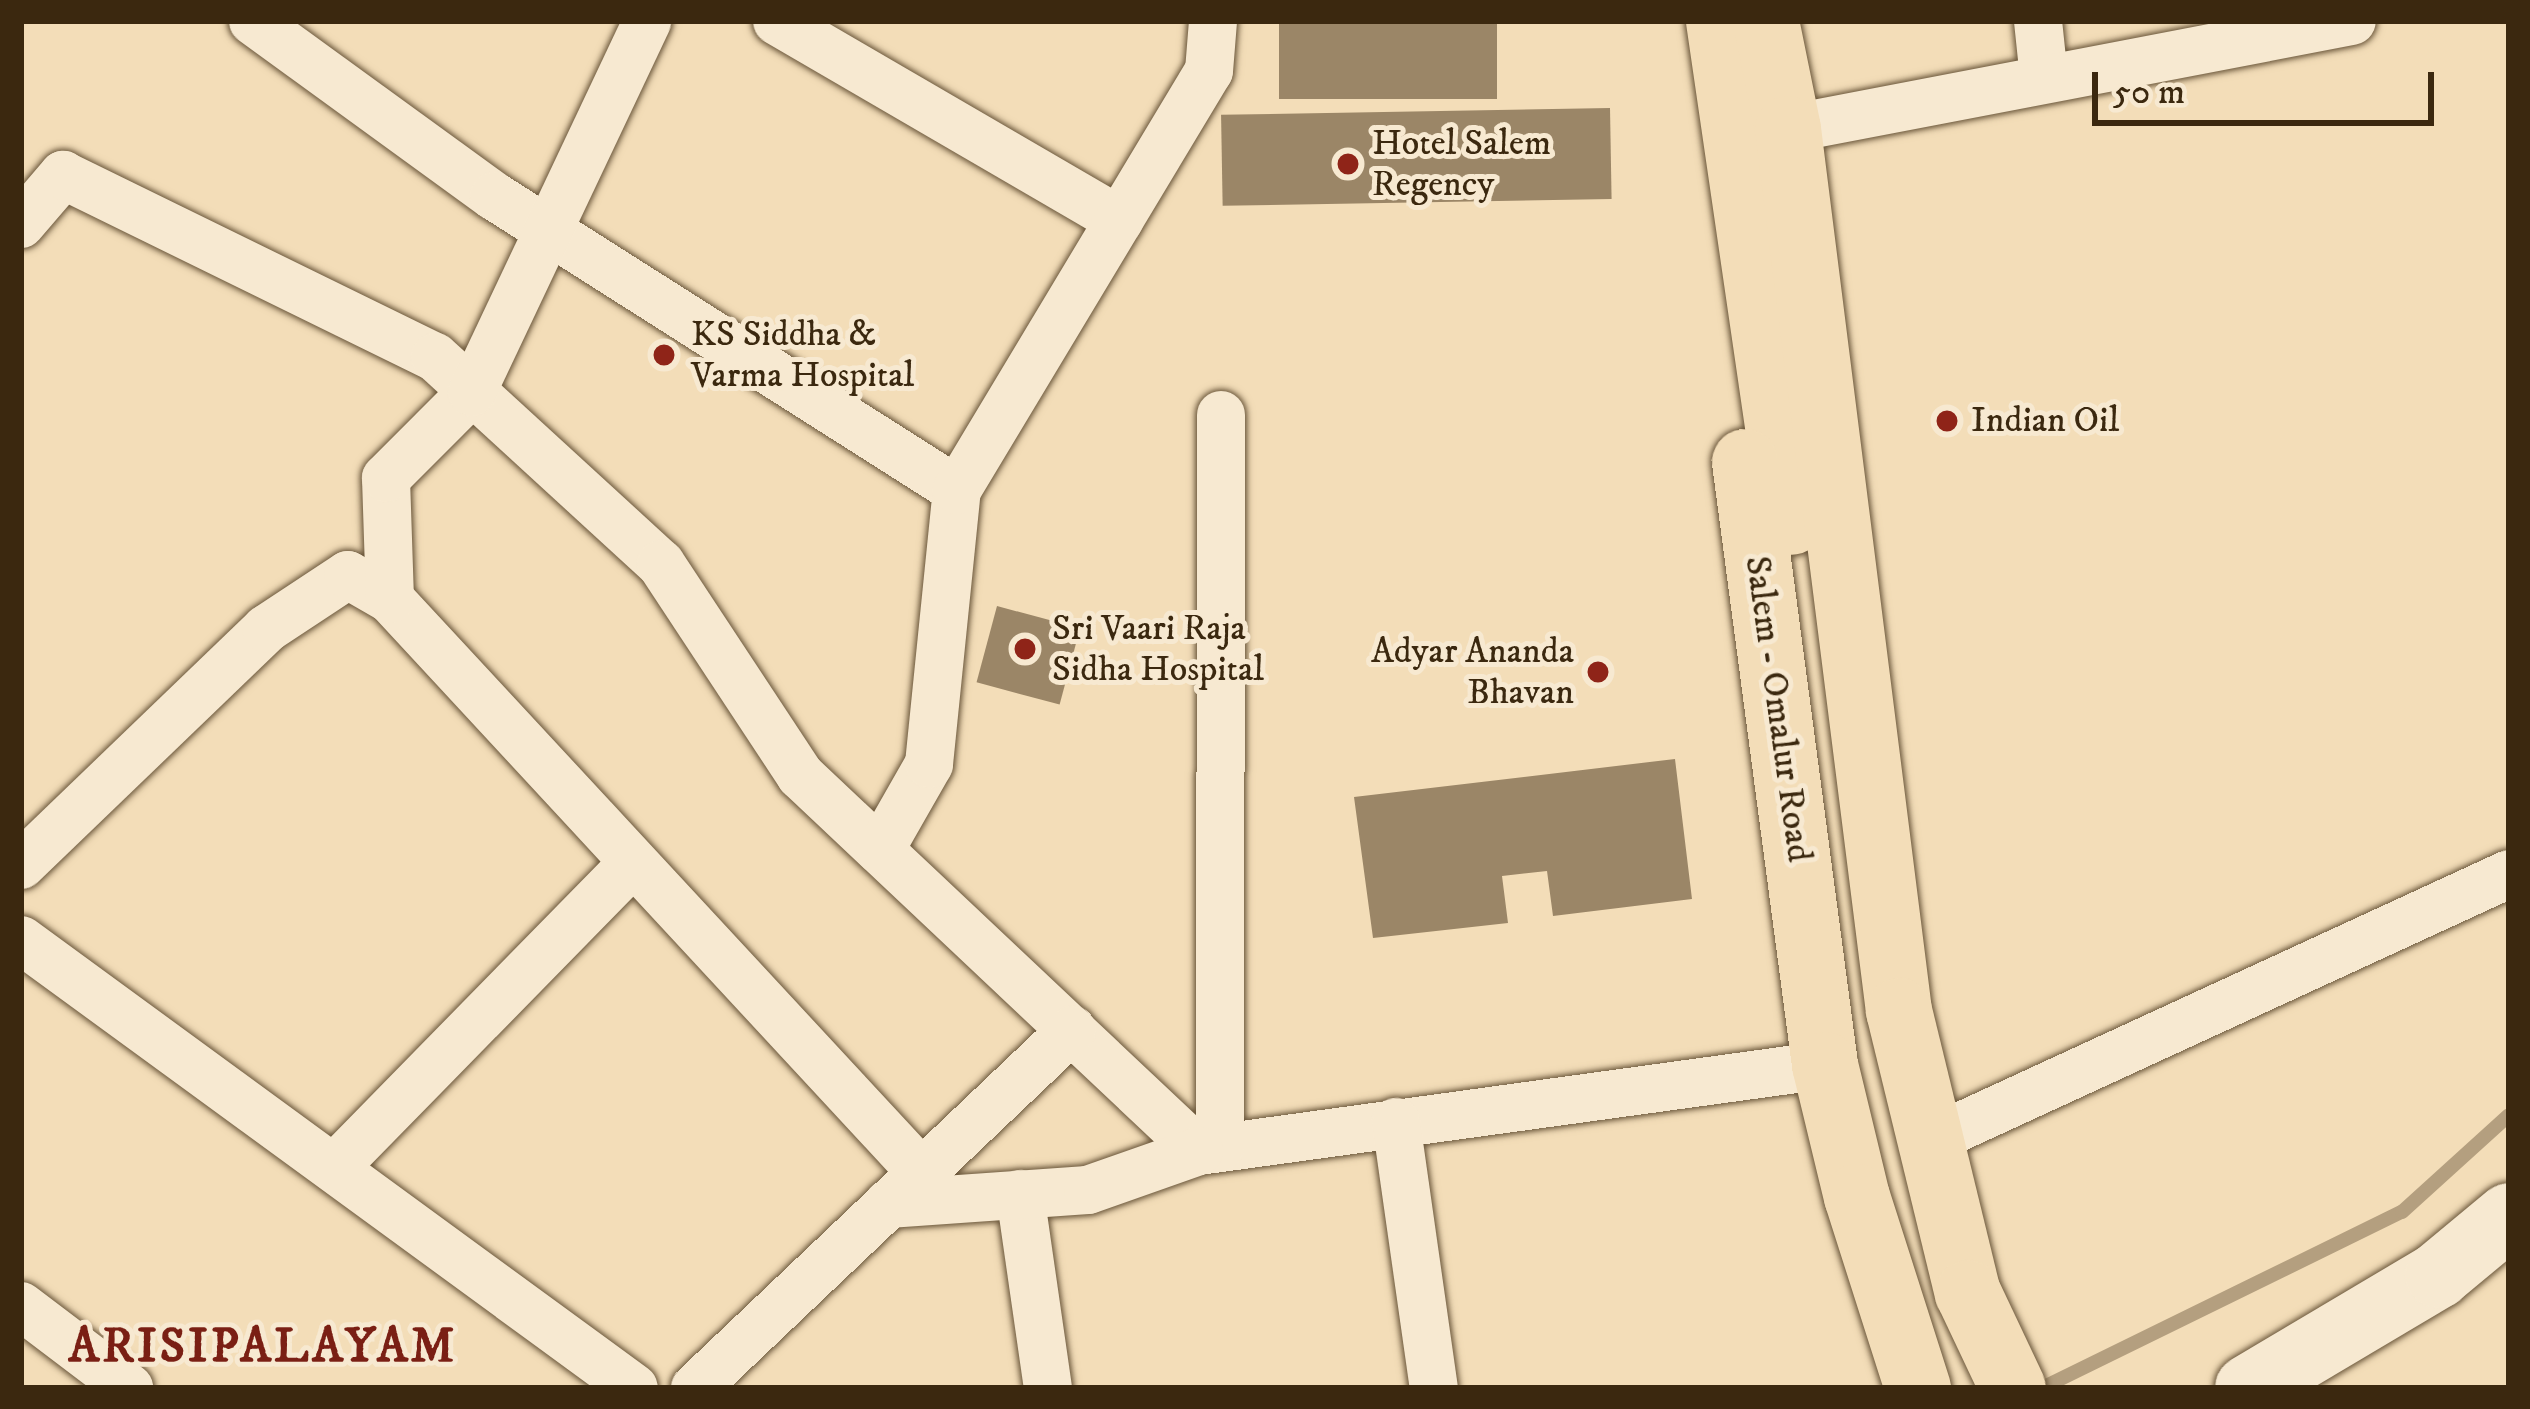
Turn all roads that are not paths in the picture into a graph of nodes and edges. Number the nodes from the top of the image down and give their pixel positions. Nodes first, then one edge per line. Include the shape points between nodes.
1 (253, 21) edge
2 (647, 21) edge
3 (777, 21) edge
4 (1213, 21) edge
5 (1679, 21) edge
6 (1719, 21) edge
7 (1766, 21) edge
8 (2038, 21) edge
9 (2351, 21) edge
10 (2044, 78) junction
11 (1788, 128) junction
12 (1119, 220) junction
13 (21, 224) edge
14 (550, 231) junction
15 (472, 392) junction
16 (1221, 415) dead end
17 (957, 490) junction
18 (390, 599) junction
19 (880, 850) junction
20 (633, 863) junction
21 (21, 866) edge
22 (2509, 874) edge
23 (21, 940) edge
24 (1072, 1030) junction
25 (1825, 1065) junction
26 (1396, 1121) junction
27 (1931, 1140) junction
28 (1209, 1149) junction
29 (334, 1168) junction
30 (904, 1188) junction
31 (1020, 1194) junction
32 (2509, 1216) edge
33 (21, 1306) edge
34 (1996, 1386) edge
35 (129, 1388) edge
36 (634, 1388) edge
37 (695, 1388) edge
38 (1048, 1388) edge
39 (1434, 1388) edge
40 (1918, 1388) edge
41 (2248, 1388) edge

1 - 14 street
2 - 14 street
3 - 12 street
4 - 12 street via 1209,71
5 - 25 main road, Salem - Omalur Road via 1709,184
6 - 34 main road via 1856,990 1899,1194
7 - 11 main road
8 - 10 street
9 - 10 street
10 - 11 street
11 - 27 main road via 1899,1011
12 - 17 street
13 - 15 street via 63,175 435,357
14 - 15 street
14 - 17 street
15 - 18 street via 386,478
15 - 19 street via 662,564 800,775
16 - 28 street
17 - 19 street via 929,764
18 - 20 street
18 - 21 street via 349,575 266,629
19 - 24 street
20 - 29 street
20 - 30 street
22 - 27 street
23 - 29 street
24 - 28 street
24 - 30 street
25 - 26 street
25 - 40 main road, Salem - Omalur Road
26 - 28 street
26 - 39 street
27 - 34 main road
28 - 31 street via 1088,1190
29 - 36 street
30 - 31 street
30 - 37 street
31 - 38 street
32 - 41 street via 2438,1275
33 - 35 street

